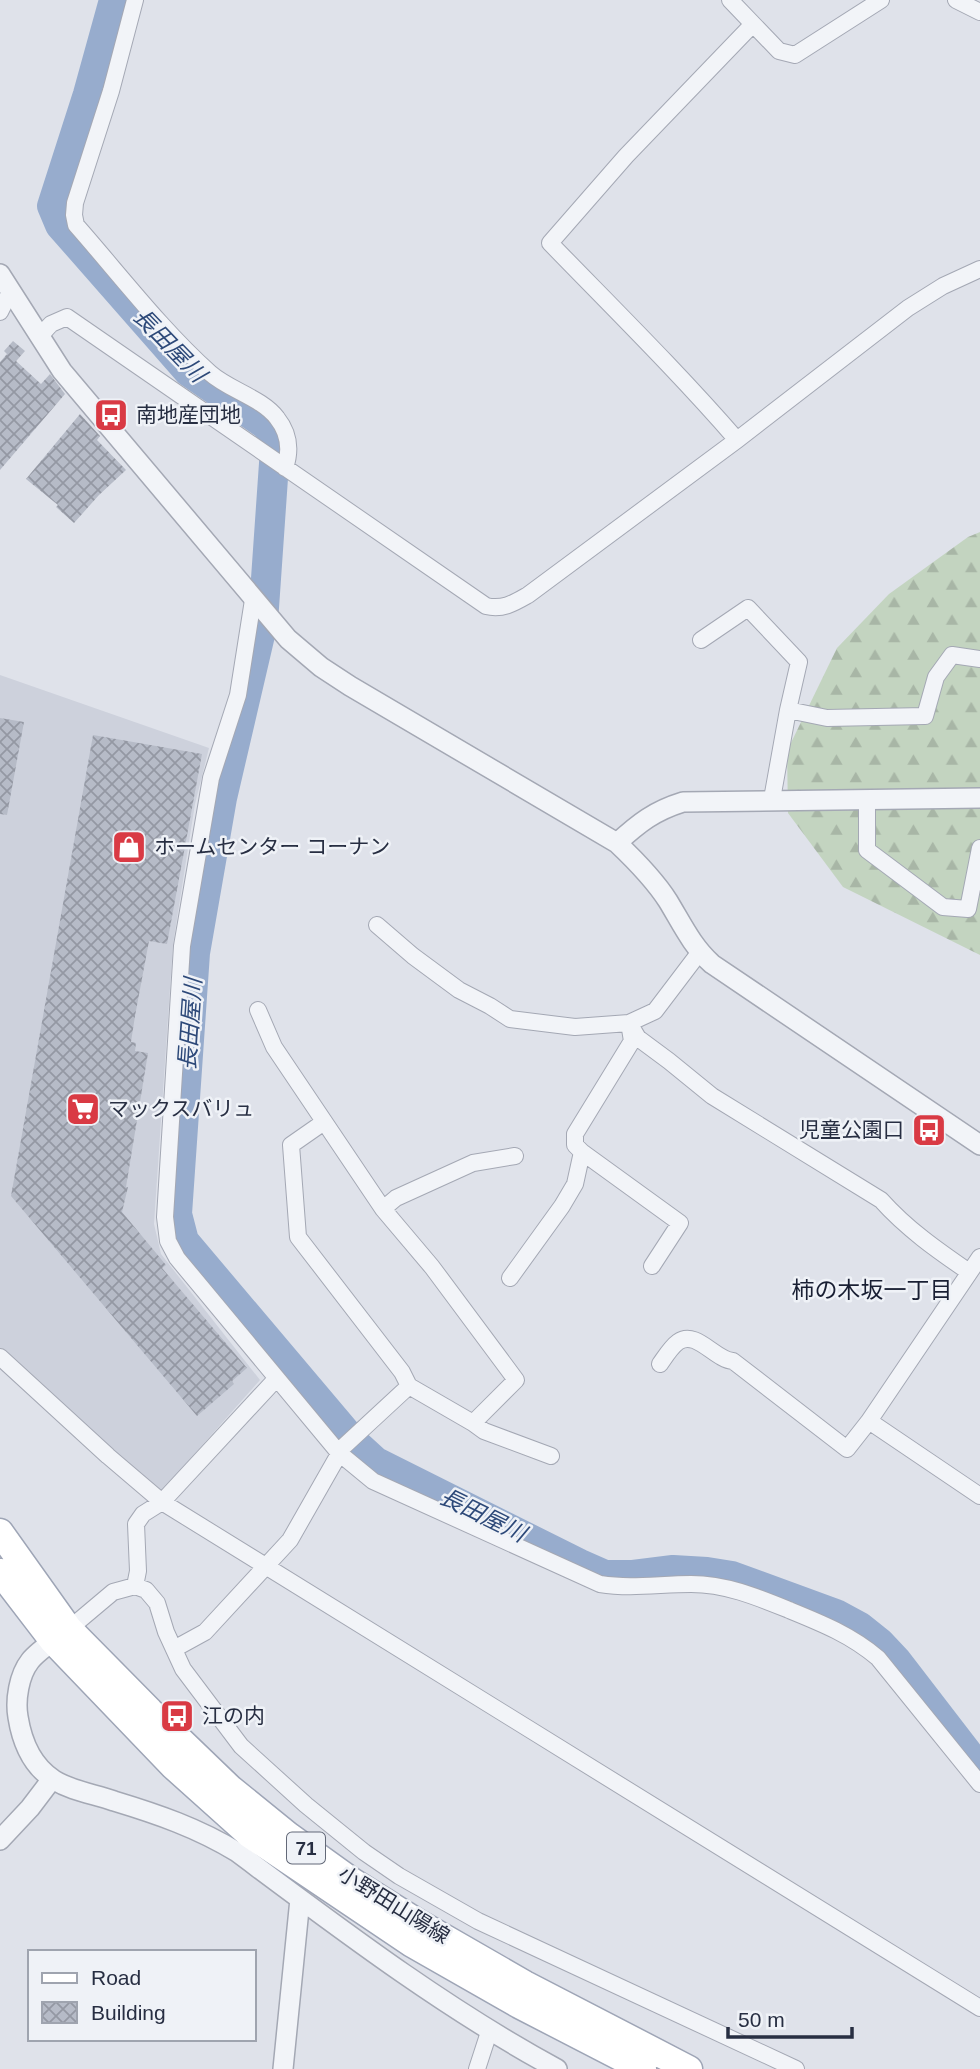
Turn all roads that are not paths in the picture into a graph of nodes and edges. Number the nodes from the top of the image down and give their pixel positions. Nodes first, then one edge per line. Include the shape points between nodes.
1 (135, 0) edge
2 (730, 0) edge
3 (881, 0) edge
4 (956, 0) edge
5 (980, 12) edge
6 (752, 24) junction
7 (980, 270) edge
8 (5, 282) edge
9 (0, 312) edge
10 (40, 336) junction
11 (737, 440) junction
12 (283, 466) junction
13 (253, 600) junction
14 (701, 640) dead end
15 (980, 659) edge
16 (788, 710) junction
17 (980, 798) edge
18 (867, 799) junction
19 (772, 800) junction
20 (617, 843) junction
21 (980, 848) edge
22 (377, 925) dead end
23 (699, 953) junction
24 (258, 1010) dead end
25 (629, 1023) junction
26 (324, 1122) junction
27 (980, 1145) edge
28 (582, 1152) junction
29 (515, 1156) dead end
30 (383, 1209) junction
31 (980, 1257) edge
32 (652, 1266) dead end
33 (969, 1272) junction
34 (510, 1278) dead end
35 (0, 1357) edge
36 (660, 1364) dead end
37 (276, 1379) junction
38 (409, 1385) junction
39 (869, 1421) junction
40 (473, 1423) junction
41 (341, 1450) junction
42 (551, 1456) dead end
43 (980, 1496) edge
44 (162, 1502) junction
45 (0, 1532) edge
46 (264, 1566) junction
47 (0, 1572) edge
48 (135, 1586) junction
49 (61, 1635) junction
50 (174, 1649) junction
51 (52, 1779) junction
52 (980, 1783) edge
53 (0, 1840) edge
54 (300, 1899) junction
55 (980, 2008) edge
56 (490, 2029) junction
57 (283, 2069) edge
58 (477, 2069) edge
59 (557, 2069) edge
60 (643, 2069) edge
61 (690, 2069) edge
62 (796, 2069) edge

1 - 12 street via 75,203 76,225 183,348 214,377 275,416 286,432 289,448
2 - 6 street
3 - 6 street via 795,55 779,51
4 - 5 street
6 - 11 street via 550,243
7 - 11 street via 908,308
8 - 9 street
8 - 10 street
10 - 12 street via 67,317
10 - 13 street via 61,371
11 - 12 street via 528,595 497,609 486,606
13 - 20 street via 321,667
13 - 37 street via 238,695 211,778 182,946 164,1217 177,1258
14 - 16 street via 748,608 800,662
15 - 16 street via 952,656 936,677 925,716 827,718
16 - 19 street
17 - 18 street
18 - 19 street
18 - 21 street via 867,850 943,907 968,909
19 - 20 street via 683,802 641,821
20 - 23 street via 653,880
22 - 25 street via 460,990 510,1019 575,1027
23 - 25 street via 655,1011
23 - 27 street
24 - 26 street via 274,1047
25 - 28 street via 632,1041 575,1134 575,1146
25 - 33 street via 638,1038 712,1096 881,1200 924,1241
26 - 30 street
26 - 38 street via 291,1145 298,1237
28 - 32 street via 680,1223
28 - 34 street via 575,1184
29 - 30 street via 472,1163 396,1198
30 - 40 street via 516,1380
31 - 33 street
33 - 39 street
35 - 44 street
36 - 39 street via 679,1342 695,1340 733,1361 847,1449
37 - 41 street
37 - 44 street
38 - 40 street
38 - 41 street
39 - 43 street
40 - 42 street
41 - 46 street via 290,1540
41 - 52 street via 373,1481 600,1584 726,1587 841,1631 878,1658
44 - 46 street
44 - 48 street via 136,1524
45 - 49 main road, 小野田山陽線 / 71
46 - 50 street via 205,1632
46 - 55 street
47 - 49 main road, 小野田山陽線 / 71
48 - 49 street via 113,1592
48 - 50 street via 146,1590 157,1603
49 - 51 street via 29,1661 17,1696 26,1747
49 - 60 main road, 小野田山陽線 / 71 via 173,1766 250,1835 412,1944
49 - 61 main road, 小野田山陽線 / 71 via 230,1788 352,1881 526,1983
50 - 62 street via 183,1669 241,1746 334,1829 399,1876 478,1921
51 - 53 street
51 - 54 street via 211,1836
54 - 56 street
54 - 57 street
56 - 58 street
56 - 59 street

